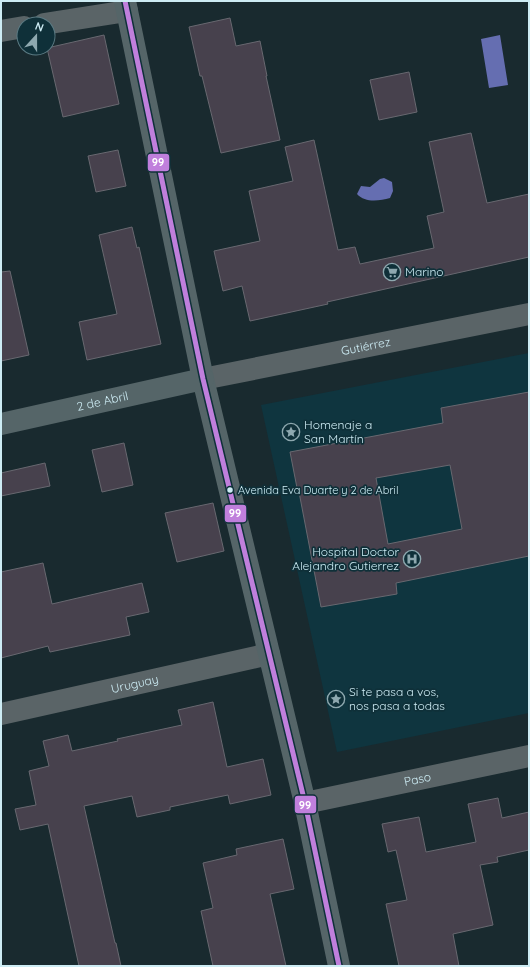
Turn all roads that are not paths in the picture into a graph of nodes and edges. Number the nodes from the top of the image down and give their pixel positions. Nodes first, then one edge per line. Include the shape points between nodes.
1 (126, 6) edge
2 (56, 21) edge
3 (16, 28) edge
4 (1, 30) edge
5 (529, 314) edge
6 (203, 379) junction
7 (1, 424) edge
8 (269, 654) junction
9 (1, 714) edge
10 (529, 756) edge
11 (305, 803) junction
12 (339, 966) edge

1 - 2 street
1 - 6 main road
3 - 4 street
5 - 6 street, Gutiérrez
6 - 7 main road, 2 de Abril
6 - 8 main road
8 - 9 street, Uruguay
8 - 11 main road
10 - 11 street, Paso
11 - 12 main road

